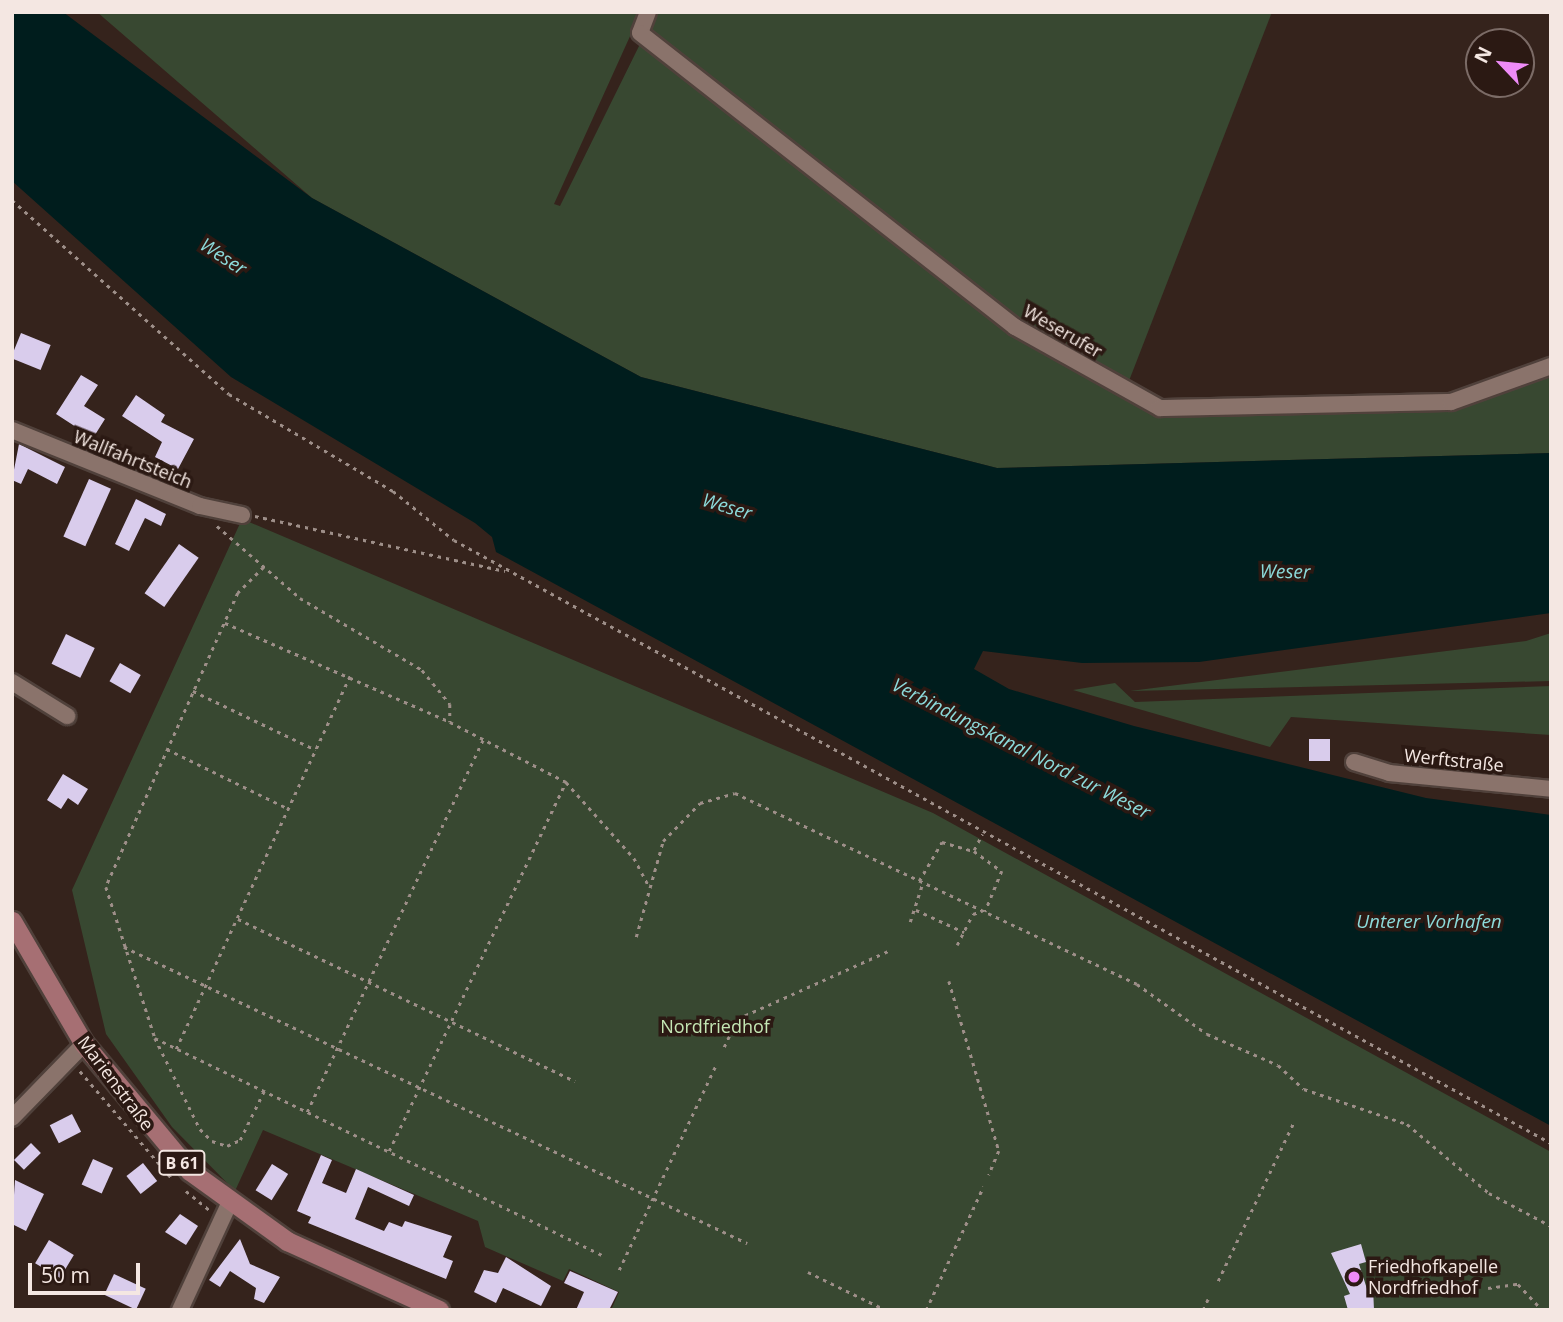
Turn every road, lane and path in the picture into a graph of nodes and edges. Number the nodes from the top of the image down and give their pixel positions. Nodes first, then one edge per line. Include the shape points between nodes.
1 (648, 12) edge
2 (12, 200) edge
3 (1551, 366) edge
4 (12, 430) edge
5 (200, 506) junction
6 (242, 515) dead end
7 (264, 517) dead end
8 (264, 568) junction
9 (509, 572) junction
10 (225, 623) junction
11 (350, 676) junction
12 (12, 682) edge
13 (193, 691) junction
14 (67, 716) dead end
15 (450, 722) junction
16 (484, 738) junction
17 (167, 749) junction
18 (317, 750) junction
19 (1354, 762) dead end
20 (566, 782) junction
21 (1551, 789) edge
22 (289, 809) junction
23 (982, 834) junction
24 (974, 851) junction
25 (921, 882) junction
26 (650, 888) junction
27 (916, 909) junction
28 (983, 912) junction
29 (238, 919) junction
30 (12, 921) edge
31 (910, 922) dead end
32 (964, 932) junction
33 (636, 937) dead end
34 (122, 946) junction
35 (957, 946) dead end
36 (888, 951) dead end
37 (950, 981) dead end
38 (371, 983) junction
39 (206, 986) junction
40 (452, 1022) junction
41 (155, 1038) junction
42 (84, 1044) junction
43 (724, 1047) dead end
44 (337, 1048) junction
45 (177, 1049) junction
46 (717, 1063) dead end
47 (575, 1081) dead end
48 (420, 1087) junction
49 (264, 1090) junction
50 (307, 1112) junction
51 (12, 1118) edge
52 (1294, 1122) dead end
53 (1551, 1143) edge
54 (389, 1151) junction
55 (989, 1175) dead end
56 (983, 1187) dead end
57 (653, 1198) junction
58 (229, 1204) junction
59 (1551, 1226) edge
60 (747, 1243) dead end
61 (604, 1255) dead end
62 (619, 1270) dead end
63 (808, 1272) dead end
64 (1218, 1281) dead end
65 (1488, 1288) dead end
66 (1208, 1299) dead end
67 (180, 1310) edge
68 (439, 1310) edge
69 (886, 1310) edge
70 (926, 1310) edge
71 (1203, 1310) edge
72 (1542, 1310) edge

1 - 3 street, Weserufer via 640,33 1015,327 1160,408 1451,402
2 - 9 path via 229,394 393,491 454,540
4 - 5 street, Wallfahrtsteich
5 - 6 street, Wallfahrtsteich
5 - 8 path
7 - 9 path
8 - 10 path via 239,593
8 - 15 path via 341,625 422,670 450,704
9 - 23 path
10 - 11 path
10 - 13 path
11 - 15 path
11 - 18 path
12 - 14 street
13 - 17 path
13 - 18 path
15 - 16 path
16 - 20 path
16 - 38 path
17 - 22 path
17 - 34 path via 106,887
18 - 22 path
19 - 21 street, Werftstraße via 1389,773
20 - 26 path via 634,858
20 - 40 path
22 - 29 path
23 - 24 path
23 - 53 path
24 - 25 path via 938,844
24 - 28 path via 1002,871
25 - 26 path via 735,793 700,803 677,822 663,841
25 - 27 path
25 - 28 path
26 - 33 path
27 - 31 path
27 - 32 path
28 - 32 path via 973,914
28 - 59 path via 1137,984 1207,1034 1278,1065 1304,1089 1407,1124 1489,1193
29 - 38 path
29 - 39 path
30 - 42 main road, Marienstraße / B 61
32 - 35 path
34 - 39 path
34 - 41 path
36 - 43 path via 737,1019
37 - 55 path via 999,1151
38 - 40 path
38 - 44 path
39 - 44 path
39 - 45 path
40 - 47 path
40 - 48 path
41 - 45 path
41 - 49 path via 200,1129 212,1141 227,1146 240,1140
42 - 51 street
42 - 58 main road, Marienstraße / B 61 via 159,1140
44 - 48 path
44 - 50 path
45 - 49 path
46 - 57 path
48 - 54 path
48 - 57 path
49 - 50 path
50 - 54 path
52 - 64 path
54 - 61 path
56 - 70 path
57 - 60 path
57 - 62 path
58 - 67 street
58 - 68 main road, Marienstraße / B 61 via 287,1241
63 - 69 path
65 - 72 path via 1518,1284
66 - 71 path

